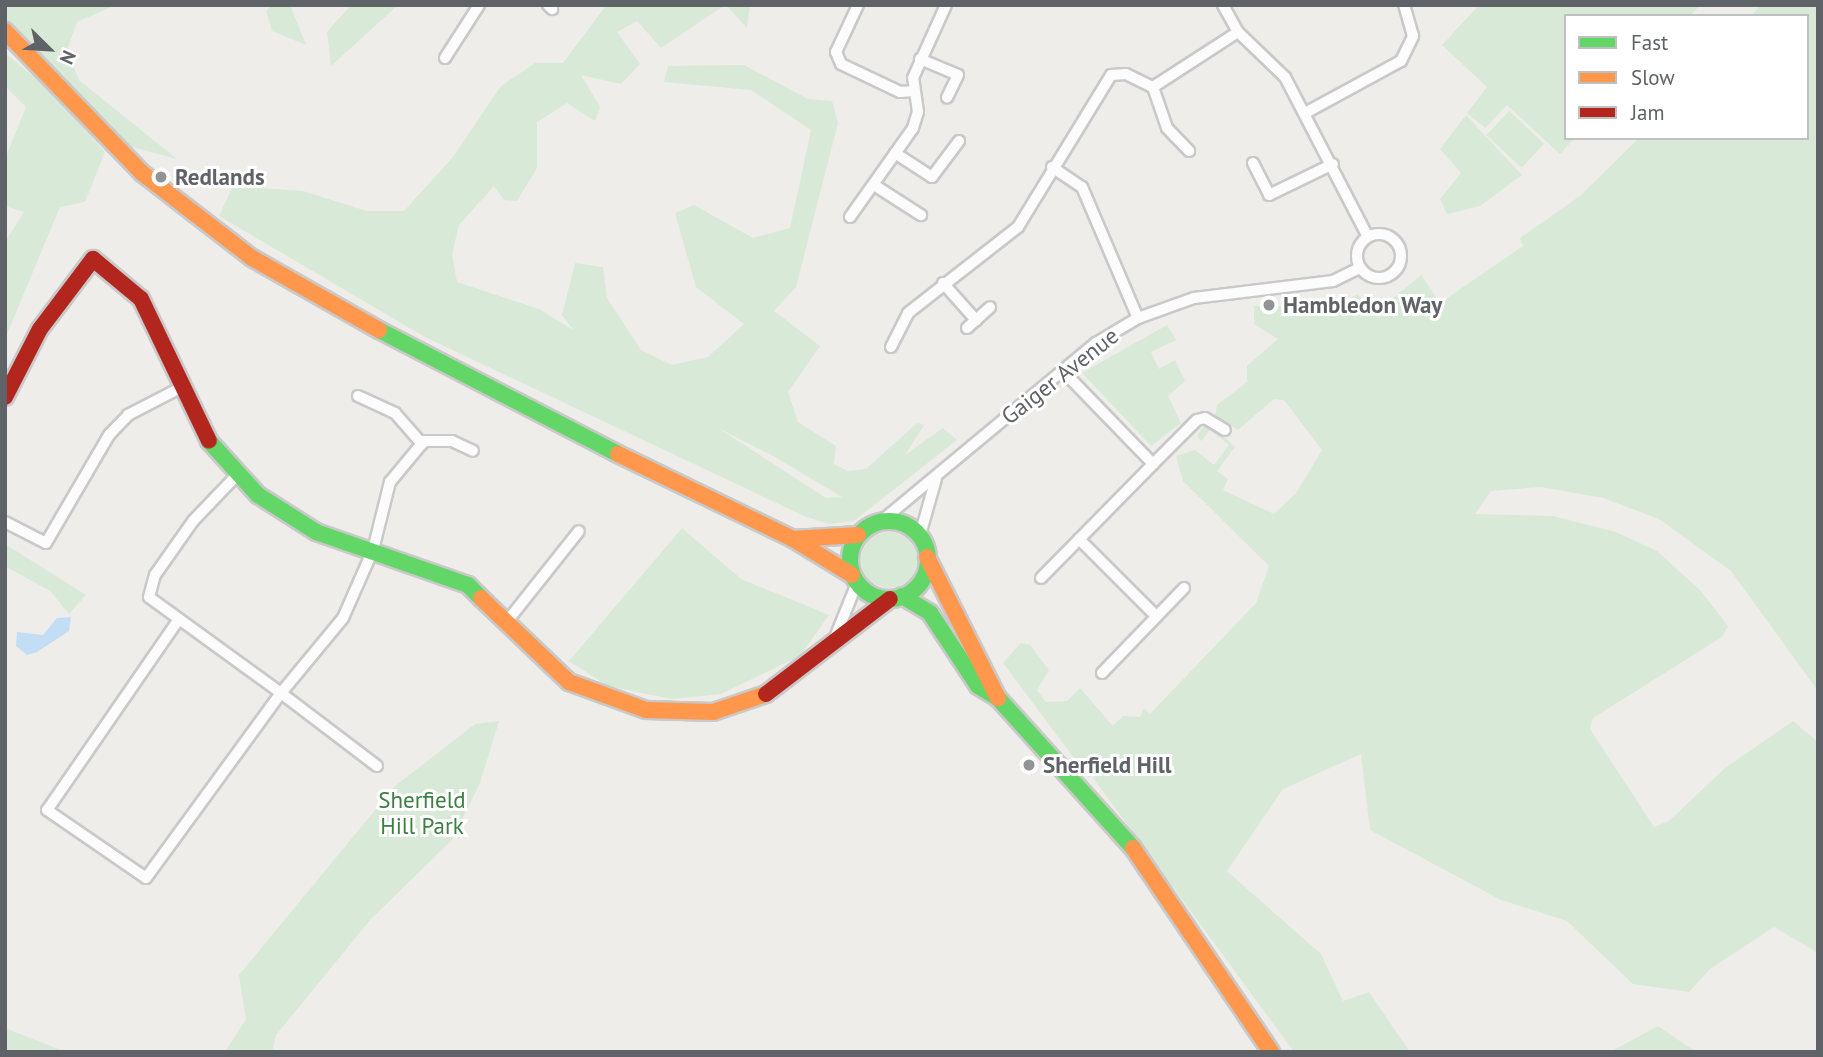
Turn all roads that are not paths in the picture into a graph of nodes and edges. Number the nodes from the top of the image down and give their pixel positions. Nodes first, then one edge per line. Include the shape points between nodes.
1 (480, 5) edge
2 (858, 5) edge
3 (945, 5) edge
4 (1223, 5) edge
5 (1404, 5) edge
6 (5, 32) edge
7 (1238, 32) junction
8 (445, 58) dead end
9 (920, 59) junction
10 (1153, 87) junction
11 (914, 91) junction
12 (947, 97) dead end
13 (1307, 112) junction
14 (958, 141) dead end
15 (1189, 151) dead end
16 (895, 153) junction
17 (1253, 163) dead end
18 (1333, 164) junction
19 (1052, 167) junction
20 (874, 185) junction
21 (921, 215) dead end
22 (850, 217) dead end
23 (1368, 237) junction
24 (1360, 268) junction
25 (943, 283) junction
26 (990, 307) dead end
27 (1138, 318) junction
28 (976, 320) junction
29 (967, 328) dead end
30 (891, 347) dead end
31 (1063, 371) junction
32 (183, 387) junction
33 (358, 396) dead end
34 (5, 397) edge
35 (1225, 430) dead end
36 (422, 444) junction
37 (472, 451) dead end
38 (1153, 464) junction
39 (237, 475) junction
40 (937, 476) junction
41 (5, 522) edge
42 (879, 523) junction
43 (579, 531) dead end
44 (859, 535) junction
45 (920, 535) junction
46 (793, 539) junction
47 (1079, 539) junction
48 (373, 550) junction
49 (927, 557) junction
50 (1041, 578) dead end
51 (855, 579) junction
52 (1184, 588) dead end
53 (896, 597) junction
54 (1155, 615) junction
55 (178, 619) junction
56 (509, 619) junction
57 (833, 643) junction
58 (1102, 673) dead end
59 (281, 693) junction
60 (998, 698) junction
61 (377, 766) dead end
62 (1271, 1052) edge

1 - 8 street
2 - 11 street via 836,52 841,64 900,92
3 - 9 street
4 - 7 street
5 - 13 street via 1413,36 1401,61
6 - 46 main road via 142,173 251,258 475,385
7 - 10 street
7 - 13 street via 1285,77
9 - 11 street
9 - 12 street via 958,75
10 - 15 street via 1167,128
10 - 19 street via 1126,74 1111,75
11 - 16 street via 913,128
13 - 18 street
14 - 16 street via 932,177
16 - 20 street
17 - 18 street via 1269,195
18 - 23 street
19 - 25 street via 1010,235
19 - 27 street via 1082,187
20 - 21 street
20 - 22 street
23 - 24 street via 1359,247
23 - 24 street via 1382,234 1396,242 1400,264 1378,278
24 - 27 street, Gaiger Avenue via 1334,281 1195,298
25 - 28 street
25 - 30 street via 908,313
26 - 28 street
27 - 31 street, Gaiger Avenue
28 - 29 street
31 - 38 street
31 - 40 street, Gaiger Avenue
32 - 34 main road via 141,299 93,259 40,328
32 - 39 main road via 212,447
32 - 41 street via 128,415 109,435 46,543
33 - 36 street via 395,413
35 - 38 street via 1205,418 1197,420
36 - 37 street via 452,442
36 - 48 street via 390,482
38 - 47 street
39 - 48 main road via 316,532
39 - 55 street via 155,575 149,597
40 - 42 street, Gaiger Avenue
40 - 45 street
42 - 44 main road
42 - 45 main road via 901,522
43 - 56 street
44 - 46 main road
44 - 51 main road via 851,553
45 - 49 main road
46 - 51 main road
47 - 50 street
47 - 54 street
48 - 56 main road via 468,584
48 - 59 street via 342,618
49 - 53 main road via 920,582
49 - 60 main road
51 - 53 main road
51 - 57 street
52 - 54 street
53 - 57 main road
53 - 60 main road via 930,613 978,686
54 - 58 street
55 - 59 street
55 - 59 street via 47,810 146,878
56 - 57 main road via 569,682 608,701 679,715 713,712 774,691
59 - 61 street
60 - 62 main road via 1132,847

